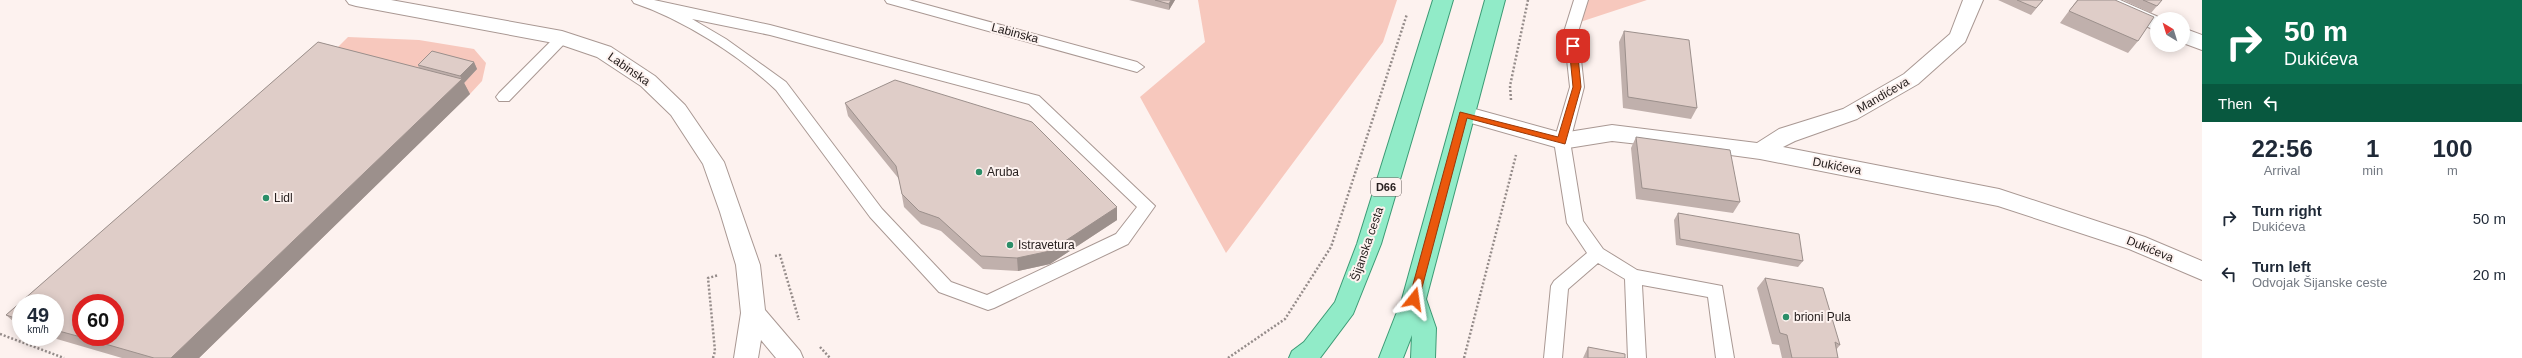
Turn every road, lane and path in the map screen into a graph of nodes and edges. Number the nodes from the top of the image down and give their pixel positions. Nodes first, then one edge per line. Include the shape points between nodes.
1 (356, 0) edge
2 (639, 0) edge
3 (892, 0) edge
4 (1443, 0) edge
5 (1495, 0) edge
6 (1528, 0) edge
7 (1581, 0) edge
8 (1973, 0) edge
9 (2103, 0) edge
10 (395, 4) edge
11 (664, 8) junction
12 (1405, 20) dead end
13 (2150, 21) edge
14 (562, 38) junction
15 (2190, 38) edge
16 (2202, 43) edge
17 (1137, 67) dead end
18 (1510, 86) dead end
19 (504, 97) dead end
20 (1464, 114) junction
21 (1562, 141) junction
22 (1760, 151) junction
23 (1516, 155) dead end
24 (780, 254) dead end
25 (1597, 254) junction
26 (2202, 271) edge
27 (1633, 276) junction
28 (708, 278) dead end
29 (1414, 299) junction
30 (753, 313) junction
31 (800, 326) dead end
32 (0, 334) edge
33 (815, 342) dead end
34 (64, 358) edge
35 (713, 358) edge
36 (746, 358) edge
37 (791, 358) edge
38 (830, 358) edge
39 (1228, 358) edge
40 (1301, 358) edge
41 (1391, 358) edge
42 (1423, 358) edge
43 (1464, 358) edge
44 (1553, 358) edge
45 (1637, 358) edge
46 (1725, 358) edge

1 - 10 street, Labinska
2 - 11 lane
3 - 17 lane, Labinska
4 - 40 main road, Šijanska cesta / D66 via 1369,244 1345,307 1313,349
5 - 20 main road
6 - 18 path
7 - 21 lane via 1571,32 1577,87
8 - 22 street, Mandićeva via 1958,37 1911,79 1850,114 1787,135
9 - 13 street
10 - 14 street, Labinska
11 - 11 lane via 757,64 781,86 876,213 945,287 988,303 1122,239 1147,206 1034,100 770,30
12 - 39 path via 1331,247 1285,319
14 - 19 lane
14 - 30 street, Labinska via 604,52 648,81 678,110 713,162 748,265
15 - 16 street
20 - 21 street, Dukićeva
20 - 29 main road
21 - 22 street, Dukićeva via 1612,133
21 - 25 lane via 1575,223
22 - 26 street, Dukićeva via 1999,198 2137,243
23 - 43 path
24 - 31 path
25 - 27 lane
25 - 44 lane via 1560,286
27 - 45 lane
27 - 46 lane via 1716,291
28 - 35 path via 715,351
29 - 41 main road
29 - 42 main road via 1423,319
30 - 36 street, Labinska
30 - 37 street
32 - 34 path
33 - 38 path

